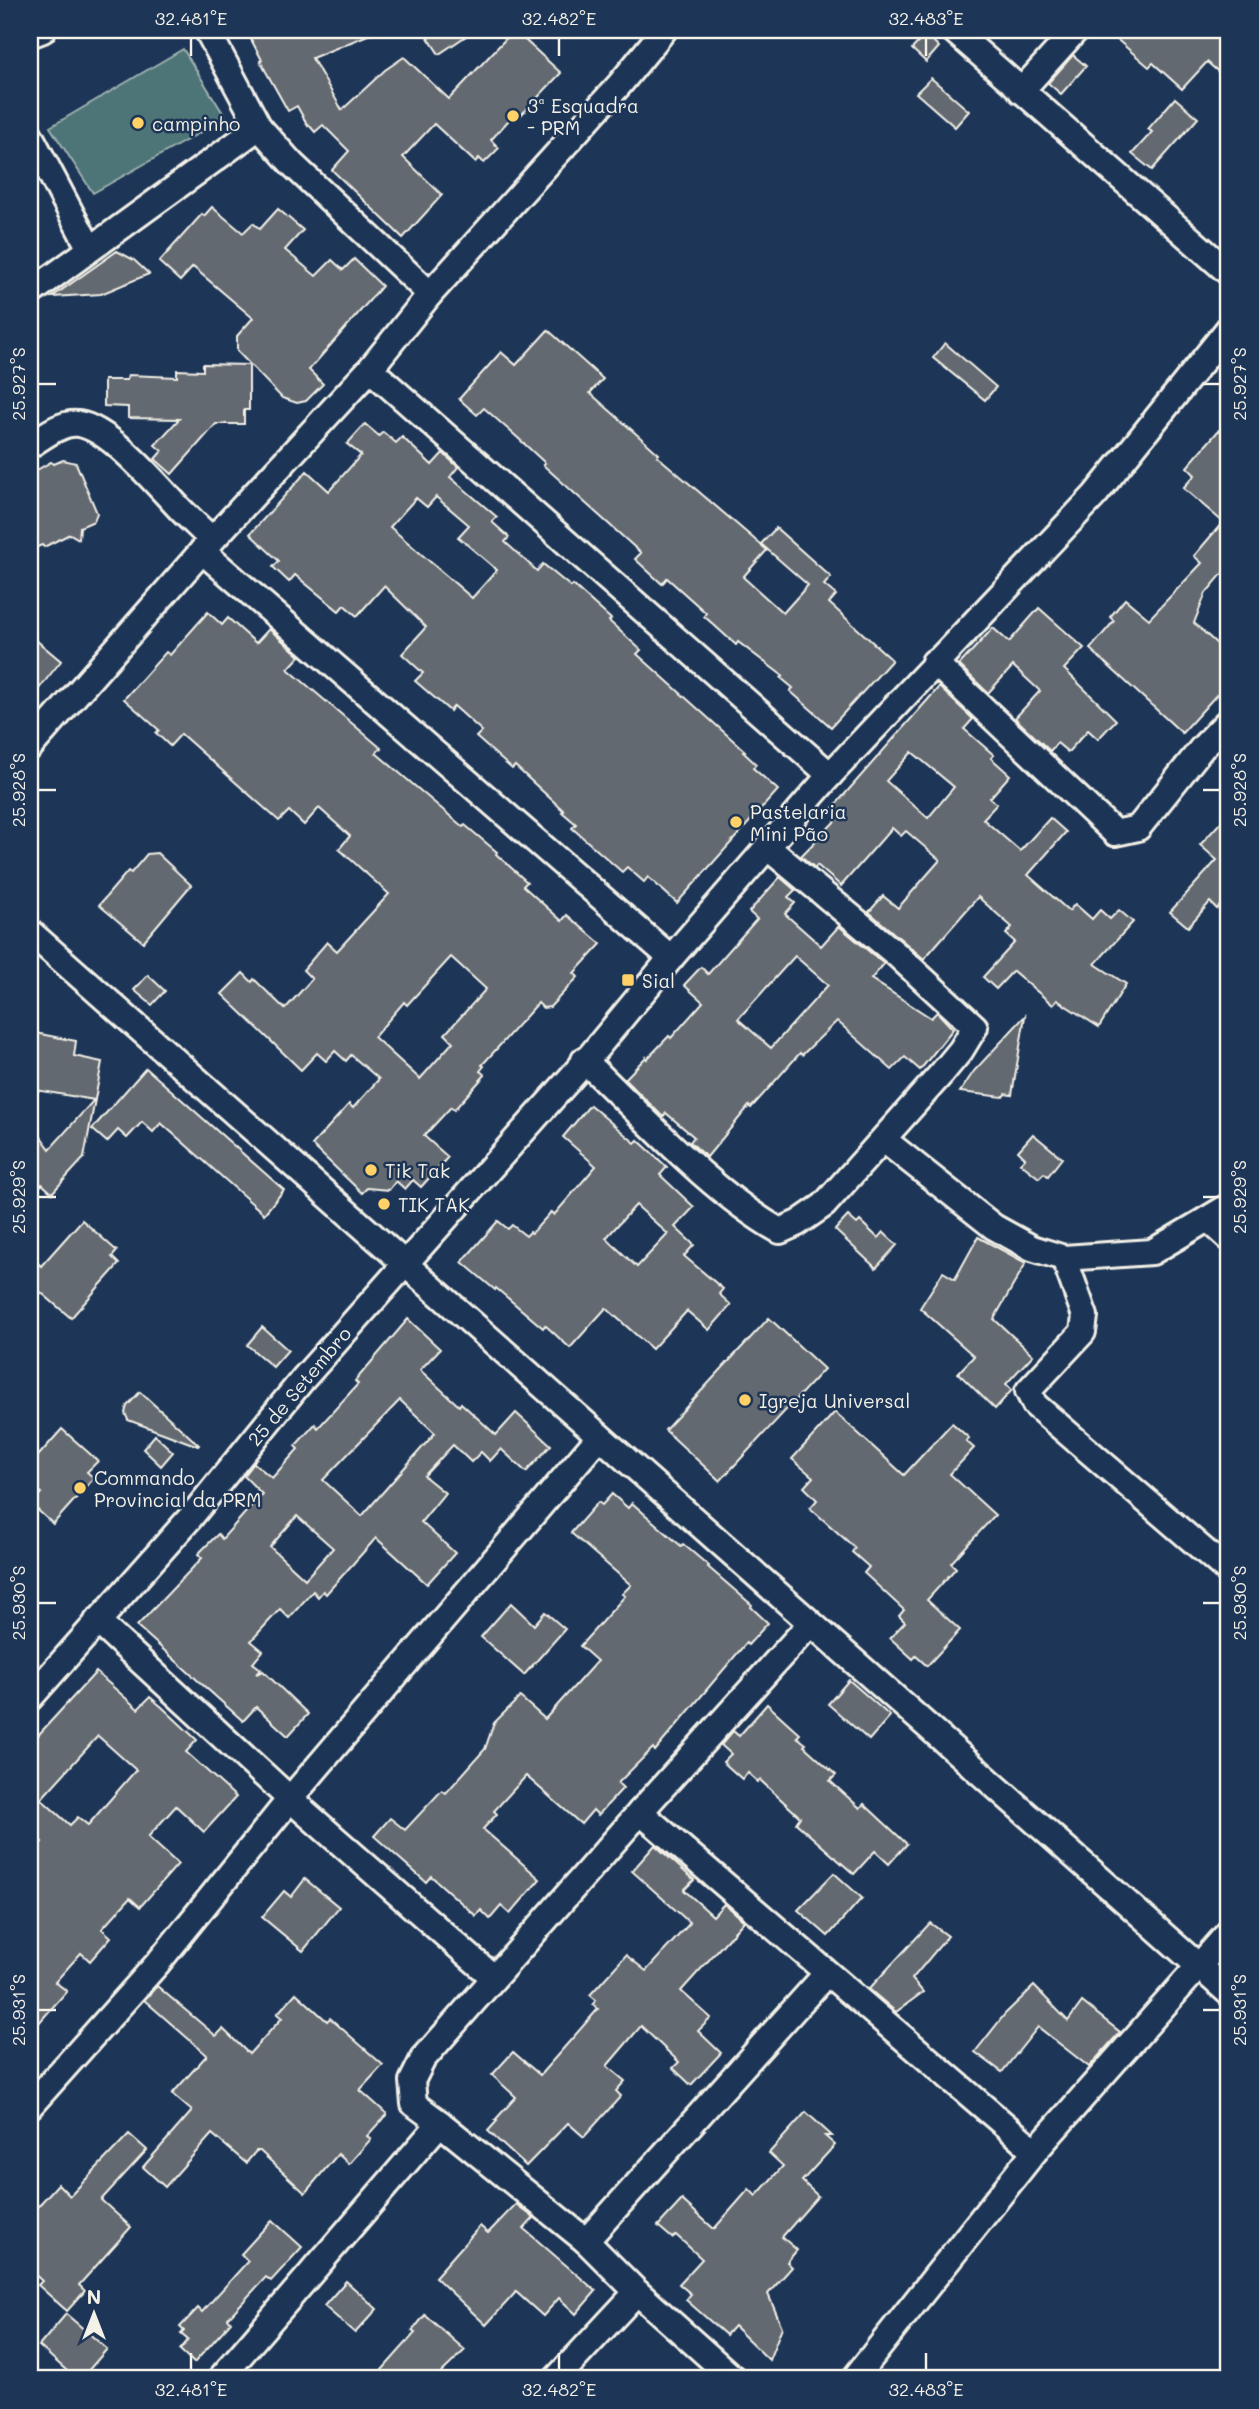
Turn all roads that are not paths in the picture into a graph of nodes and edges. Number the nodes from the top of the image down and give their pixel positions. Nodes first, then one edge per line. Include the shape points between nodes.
1 (43, 30) edge
2 (207, 30) edge
3 (664, 30) edge
4 (953, 30) edge
5 (1076, 30) edge
6 (30, 35) edge
7 (1021, 91) junction
8 (259, 127) junction
9 (30, 135) edge
10 (90, 249) junction
11 (1229, 273) edge
12 (30, 293) edge
13 (430, 294) junction
14 (1229, 328) edge
15 (370, 369) junction
16 (30, 445) edge
17 (207, 545) junction
18 (934, 662) junction
19 (1229, 719) edge
20 (30, 747) edge
21 (830, 775) junction
22 (767, 847) junction
23 (30, 932) edge
24 (671, 958) junction
25 (584, 1060) junction
26 (884, 1140) junction
27 (1219, 1212) edge
28 (1229, 1238) edge
29 (1065, 1258) junction
30 (404, 1264) junction
31 (600, 1437) junction
32 (1226, 1562) edge
33 (97, 1621) junction
34 (810, 1624) junction
35 (30, 1698) edge
36 (290, 1799) junction
37 (640, 1812) junction
38 (1229, 1932) edge
39 (1199, 1965) junction
40 (827, 1973) junction
41 (493, 1977) junction
42 (1229, 1993) edge
43 (30, 2106) edge
44 (440, 2123) junction
45 (1035, 2151) junction
46 (586, 2241) junction
47 (637, 2292) junction
48 (220, 2379) edge
49 (556, 2379) edge
50 (734, 2379) edge
51 (854, 2379) edge

1 - 6 street
2 - 8 street
3 - 13 street
4 - 7 street
5 - 7 street
7 - 11 street
8 - 10 street
8 - 13 street
9 - 10 street
10 - 12 street
13 - 15 street
14 - 18 street, 25 de Setembro via 1095,495
15 - 17 street
15 - 21 street
16 - 17 street via 62,426 78,424 99,432 135,461
17 - 20 street
17 - 24 street
18 - 19 street via 1115,833 1138,828
18 - 21 street, 25 de Setembro
21 - 22 street, 25 de Setembro
22 - 24 street, 25 de Setembro
22 - 26 street via 897,954 975,1027 961,1050
23 - 30 street
24 - 25 street, 25 de Setembro
25 - 26 street via 753,1216 780,1231 824,1206
25 - 30 street, 25 de Setembro
26 - 29 street via 994,1227 1032,1248
27 - 28 street
27 - 29 street via 1152,1252
29 - 32 street via 1085,1316 1083,1332 1028,1391 1031,1398
30 - 31 street
30 - 33 street, 25 de Setembro
31 - 34 street
31 - 36 street
33 - 35 street, 25 de Setembro
33 - 36 street
34 - 37 street
34 - 39 street
36 - 41 street
36 - 43 street via 157,1964
37 - 40 street
37 - 41 street
38 - 39 street
39 - 42 street
39 - 45 street
40 - 45 street
40 - 46 street
41 - 44 street via 423,2059 412,2081 414,2104
44 - 46 street
44 - 48 street
45 - 51 street
46 - 47 street
47 - 49 street
47 - 50 street

